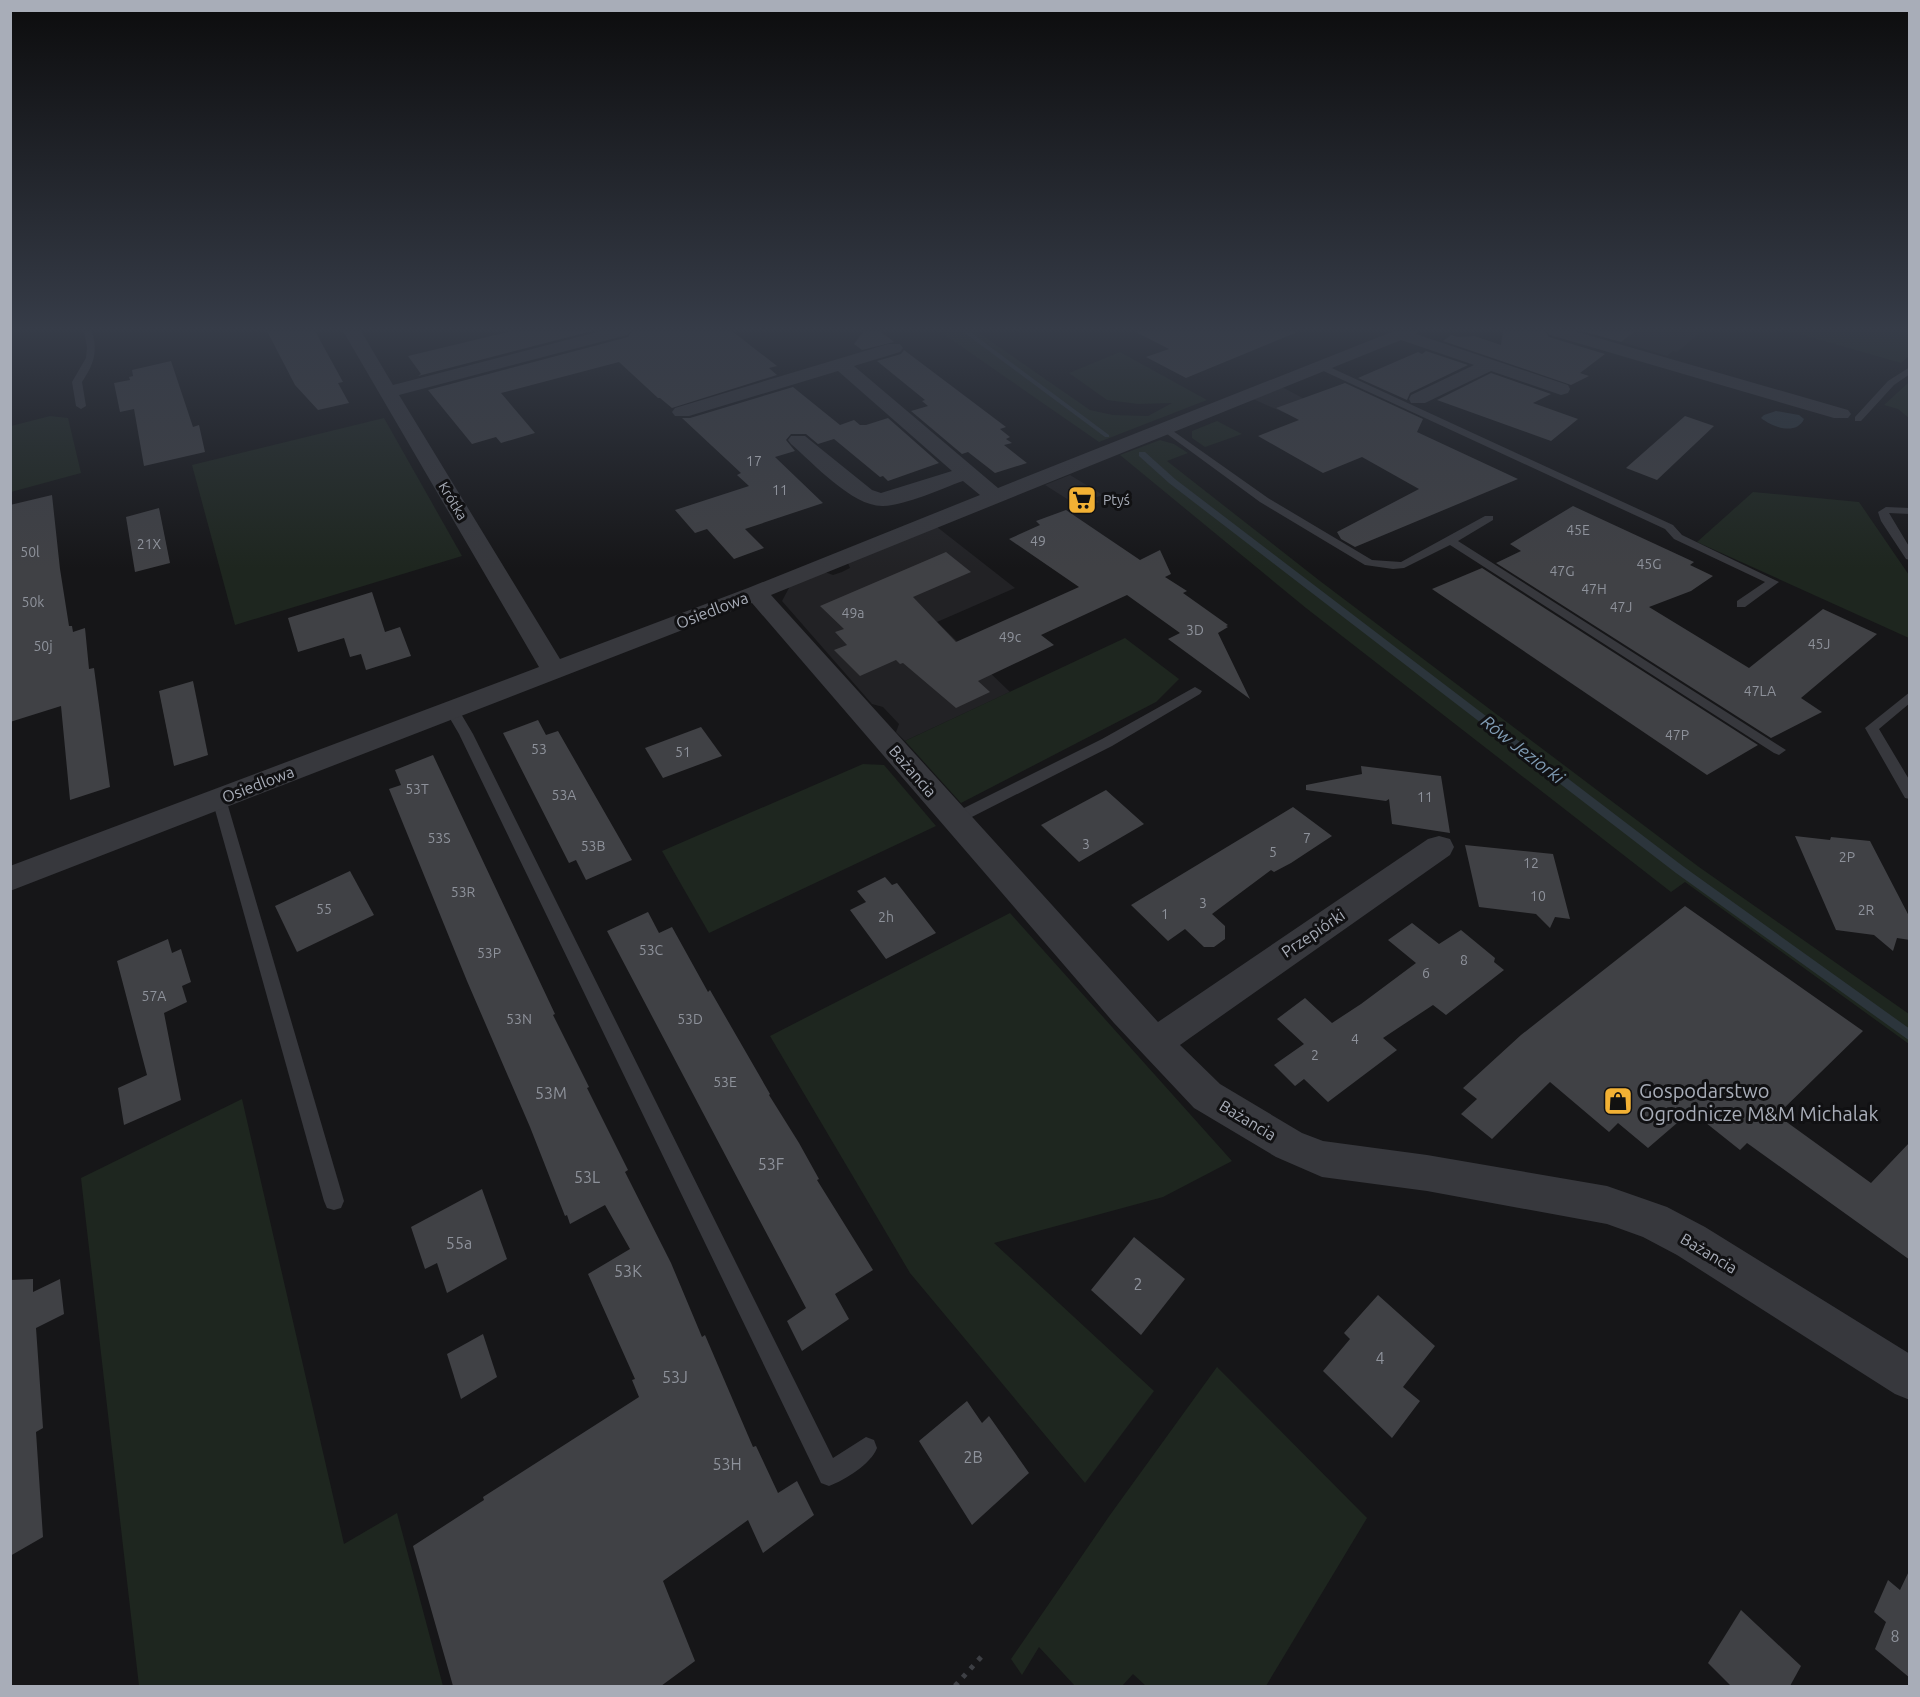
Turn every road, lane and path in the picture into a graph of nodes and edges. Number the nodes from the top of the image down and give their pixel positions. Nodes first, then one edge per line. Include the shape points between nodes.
1 (398, 410) edge
2 (688, 410) edge
3 (895, 410) edge
4 (1212, 410) edge
5 (1416, 410) edge
6 (1830, 410) edge
7 (1857, 410) edge
8 (682, 412) dead end
9 (1850, 416) joint
10 (1166, 429) junction
11 (798, 440) dead end
12 (968, 472) junction
13 (995, 497) junction
14 (1910, 511) edge
15 (1489, 518) dead end
16 (1450, 541) junction
17 (1910, 557) edge
18 (756, 593) junction
19 (1741, 604) dead end
20 (554, 671) junction
21 (1195, 691) dead end
22 (1910, 696) edge
23 (452, 710) junction
24 (1779, 750) dead end
25 (1910, 794) edge
26 (219, 799) junction
27 (955, 819) junction
28 (1439, 848) dead end
29 (10, 879) edge
30 (1157, 1043) junction
31 (334, 1201) dead end
32 (1910, 1379) edge
33 (866, 1448) dead end
34 (982, 1656) dead end
35 (955, 1686) edge

1 - 20 street, Krótka
2 - 8 street
3 - 12 street
4 - 10 street, Osiedlowa
5 - 19 lane via 1669,527 1678,537 1773,582
6 - 9 street
7 - 9 lane
10 - 13 street, Osiedlowa
10 - 16 lane via 1264,500 1369,563 1404,565
11 - 12 street via 864,495 880,500
12 - 13 street
13 - 18 street, Osiedlowa
14 - 17 lane via 1883,512
15 - 16 lane
16 - 24 lane
18 - 20 street, Osiedlowa
18 - 27 street, Bażancia
20 - 23 street, Osiedlowa
21 - 27 lane via 1080,757
22 - 25 lane via 1872,728
23 - 26 street, Osiedlowa
23 - 33 lane via 829,1475
26 - 29 street, Osiedlowa
26 - 31 lane
27 - 30 street, Bażancia
28 - 30 street, Przepiórki
30 - 32 street, Bażancia via 1207,1096 1289,1145 1322,1159 1608,1205 1653,1221 1691,1240
34 - 35 path

